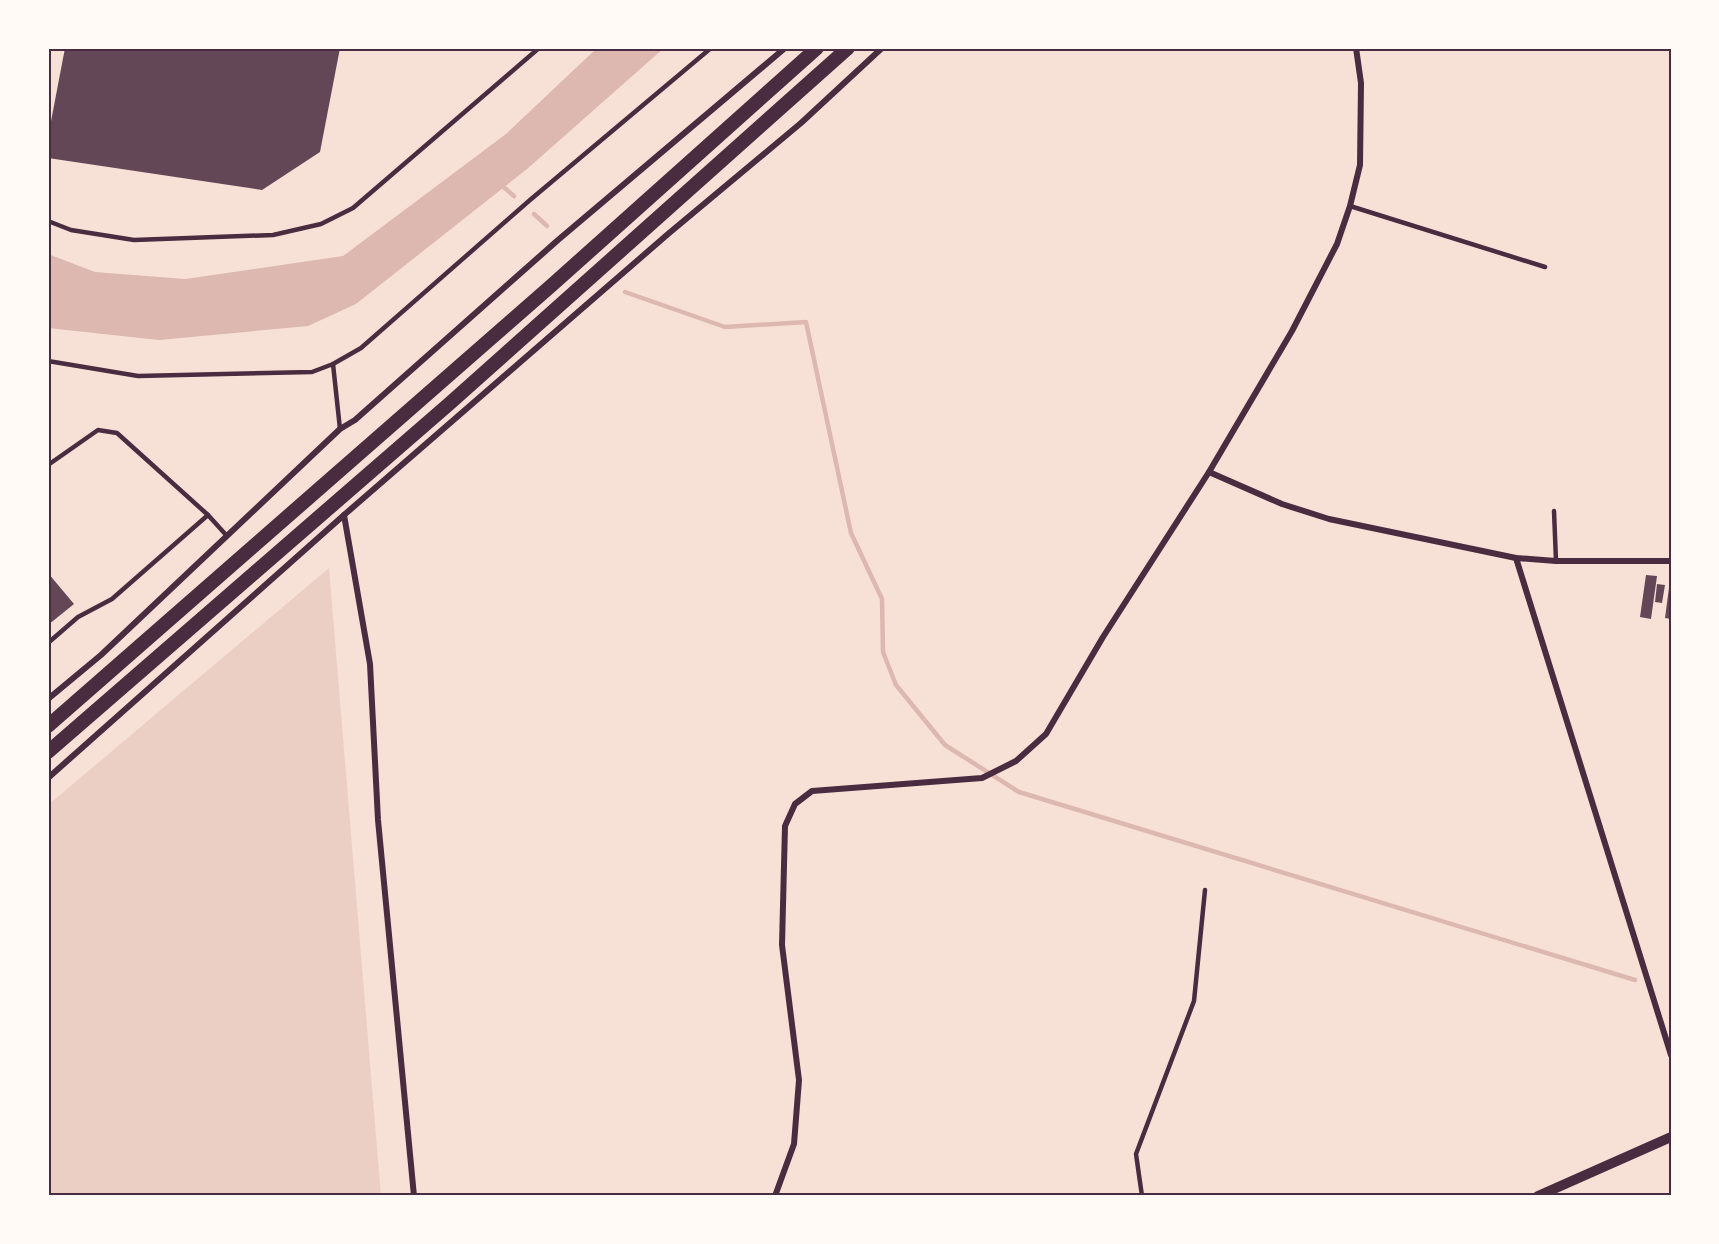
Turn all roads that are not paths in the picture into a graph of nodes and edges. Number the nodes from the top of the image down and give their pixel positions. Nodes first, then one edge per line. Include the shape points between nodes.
1 (539, 48) edge
2 (711, 48) edge
3 (785, 48) edge
4 (817, 48) edge
5 (848, 48) edge
6 (882, 48) edge
7 (1356, 48) edge
8 (1350, 206) junction
9 (48, 221) edge
10 (1545, 267) dead end
11 (48, 361) edge
12 (333, 364) junction
13 (340, 429) junction
14 (48, 465) edge
15 (1209, 471) junction
16 (1554, 511) dead end
17 (208, 515) junction
18 (344, 515) junction
19 (227, 536) junction
20 (1516, 558) junction
21 (1556, 561) junction
22 (1671, 561) edge
23 (48, 643) edge
24 (48, 699) edge
25 (48, 726) edge
26 (48, 752) edge
27 (48, 778) edge
28 (1205, 890) dead end
29 (1671, 1055) edge
30 (1671, 1137) edge
31 (414, 1196) edge
32 (775, 1196) edge
33 (1142, 1196) edge
34 (1538, 1196) edge

1 - 9 lane via 353,208 321,224 273,235 134,240 71,230
2 - 12 lane via 362,348
3 - 13 street
4 - 25 highway
5 - 26 highway via 449,404
6 - 18 street via 801,123
7 - 8 street via 1361,83 1359,165
8 - 10 lane
8 - 15 street via 1337,244 1292,331
11 - 12 lane via 138,376 312,372
12 - 13 lane
13 - 19 street
14 - 17 lane via 98,430 117,433
15 - 20 street via 1282,504 1329,519
15 - 32 street via 1103,637 1047,734 1016,761 982,778 812,791 795,804 785,826 782,945 799,1080 794,1144
16 - 21 lane
17 - 19 lane
17 - 23 lane via 112,599 78,616
18 - 27 street
18 - 31 street via 370,664 378,820
19 - 24 street via 101,655
20 - 21 street
20 - 29 street
21 - 22 street
28 - 33 lane via 1194,1001 1136,1154
30 - 34 street

